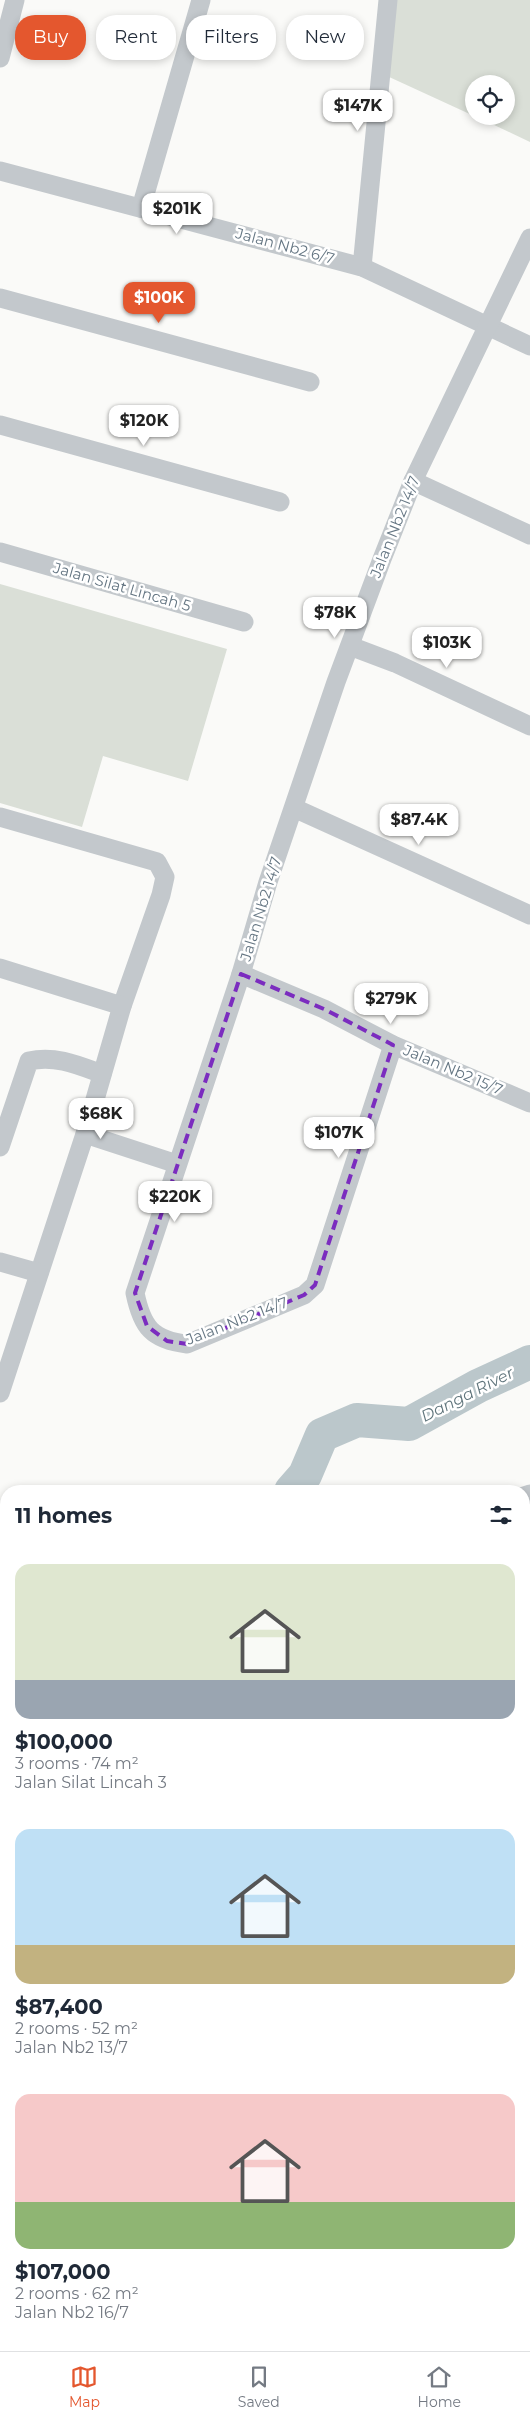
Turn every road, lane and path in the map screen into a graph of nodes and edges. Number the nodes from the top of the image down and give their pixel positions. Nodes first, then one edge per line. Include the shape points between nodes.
1 (16, 0) edge
2 (201, 0) edge
3 (388, 0) edge
4 (0, 58) edge
5 (0, 171) edge
6 (140, 208) junction
7 (530, 238) edge
8 (362, 267) junction
9 (0, 298) edge
10 (488, 326) junction
11 (530, 346) edge
12 (310, 382) dead end
13 (0, 425) edge
14 (413, 481) junction
15 (280, 502) dead end
16 (530, 535) edge
17 (0, 552) edge
18 (244, 622) dead end
19 (350, 646) junction
20 (530, 726) edge
21 (294, 808) junction
22 (0, 817) edge
23 (530, 915) edge
24 (0, 968) edge
25 (241, 974) junction
26 (122, 1006) junction
27 (393, 1045) junction
28 (102, 1074) junction
29 (530, 1103) edge
30 (85, 1134) junction
31 (0, 1147) edge
32 (177, 1164) junction
33 (0, 1262) edge
34 (39, 1273) junction
35 (0, 1393) edge

1 - 4 street
2 - 6 street
3 - 8 street
5 - 6 street, Jalan Nb2 6/7
6 - 8 street, Jalan Nb2 6/7
7 - 10 street, Jalan Nb2 14/7
8 - 10 street, Jalan Nb2 6/7
9 - 12 street
10 - 11 street, Jalan Nb2 6/7
10 - 14 street, Jalan Nb2 14/7
13 - 15 street
14 - 16 street
14 - 19 street, Jalan Nb2 14/7
17 - 18 street, Jalan Silat Lincah 5
19 - 20 street
19 - 21 street, Jalan Nb2 14/7
21 - 23 street
21 - 25 street, Jalan Nb2 14/7
22 - 26 street via 157,862 165,877 161,895
24 - 26 street
25 - 27 street, Jalan Nb2 15/7 via 324,1009
25 - 32 street, Jalan Nb2 14/7
26 - 28 street
27 - 29 street, Jalan Nb2 15/7
27 - 32 street, Jalan Nb2 14/7 via 315,1285 304,1295 187,1344 167,1341 147,1326 138,1310 135,1293
28 - 30 street
28 - 31 street via 63,1060 43,1058 29,1061
30 - 32 street
30 - 34 street
33 - 34 street
34 - 35 street

